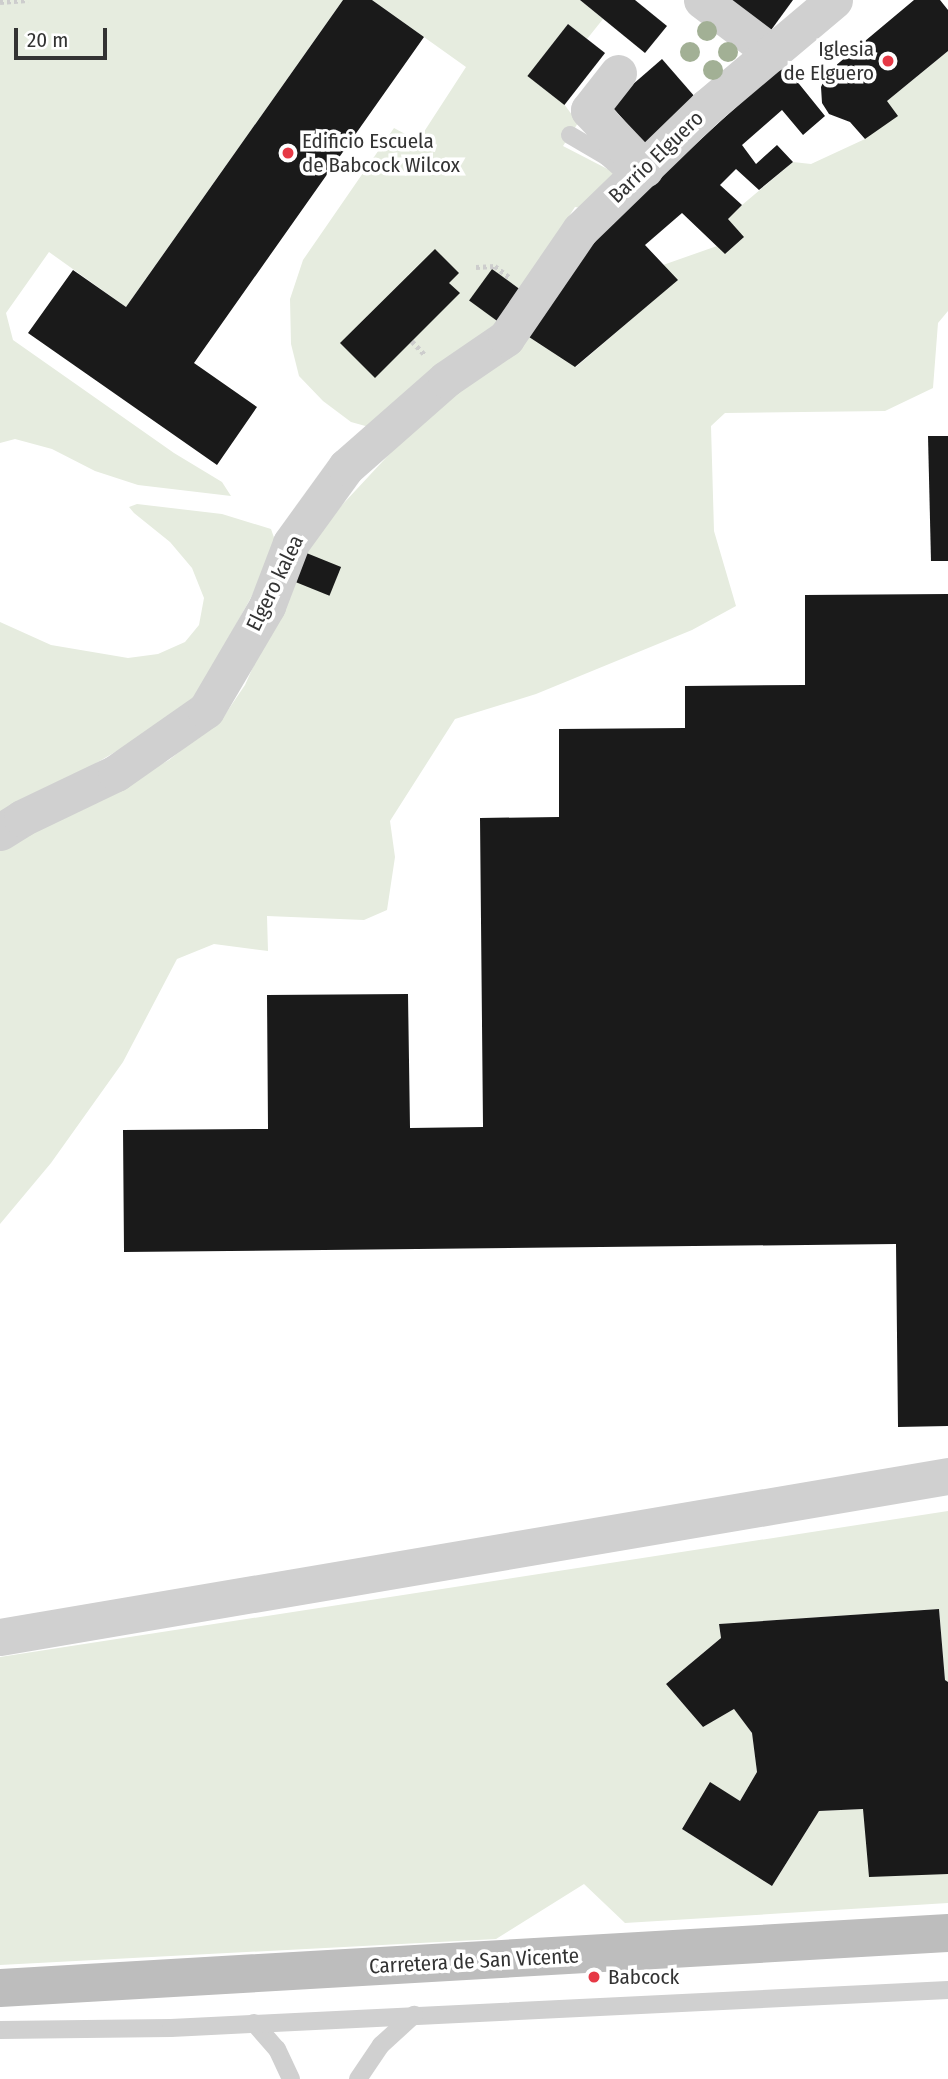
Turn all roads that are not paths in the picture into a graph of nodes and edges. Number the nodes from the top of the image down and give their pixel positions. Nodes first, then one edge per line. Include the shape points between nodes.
1 (702, 0) edge
2 (834, 0) edge
3 (772, 53) junction
4 (618, 73) dead end
5 (570, 135) dead end
6 (639, 174) junction
7 (506, 338) joint
8 (0, 832) edge
9 (948, 1476) edge
10 (0, 1637) edge
11 (948, 1933) edge
12 (0, 1988) edge
13 (948, 1990) edge
14 (414, 2015) junction
15 (254, 2023) junction
16 (0, 2030) edge
17 (291, 2079) edge
18 (358, 2079) edge

1 - 3 street
2 - 3 street, Barrio Elguero
3 - 6 street, Barrio Elguero via 707,107
4 - 6 street via 590,110
5 - 6 lane
6 - 7 street, Barrio Elguero via 580,230
7 - 8 street, Elgero kalea via 446,379 346,467 291,542 267,606 206,710 116,773
9 - 10 street
11 - 12 street, Carretera de San Vicente
13 - 14 lane
14 - 15 lane
14 - 18 lane via 382,2045
15 - 16 lane
15 - 17 lane via 277,2049

